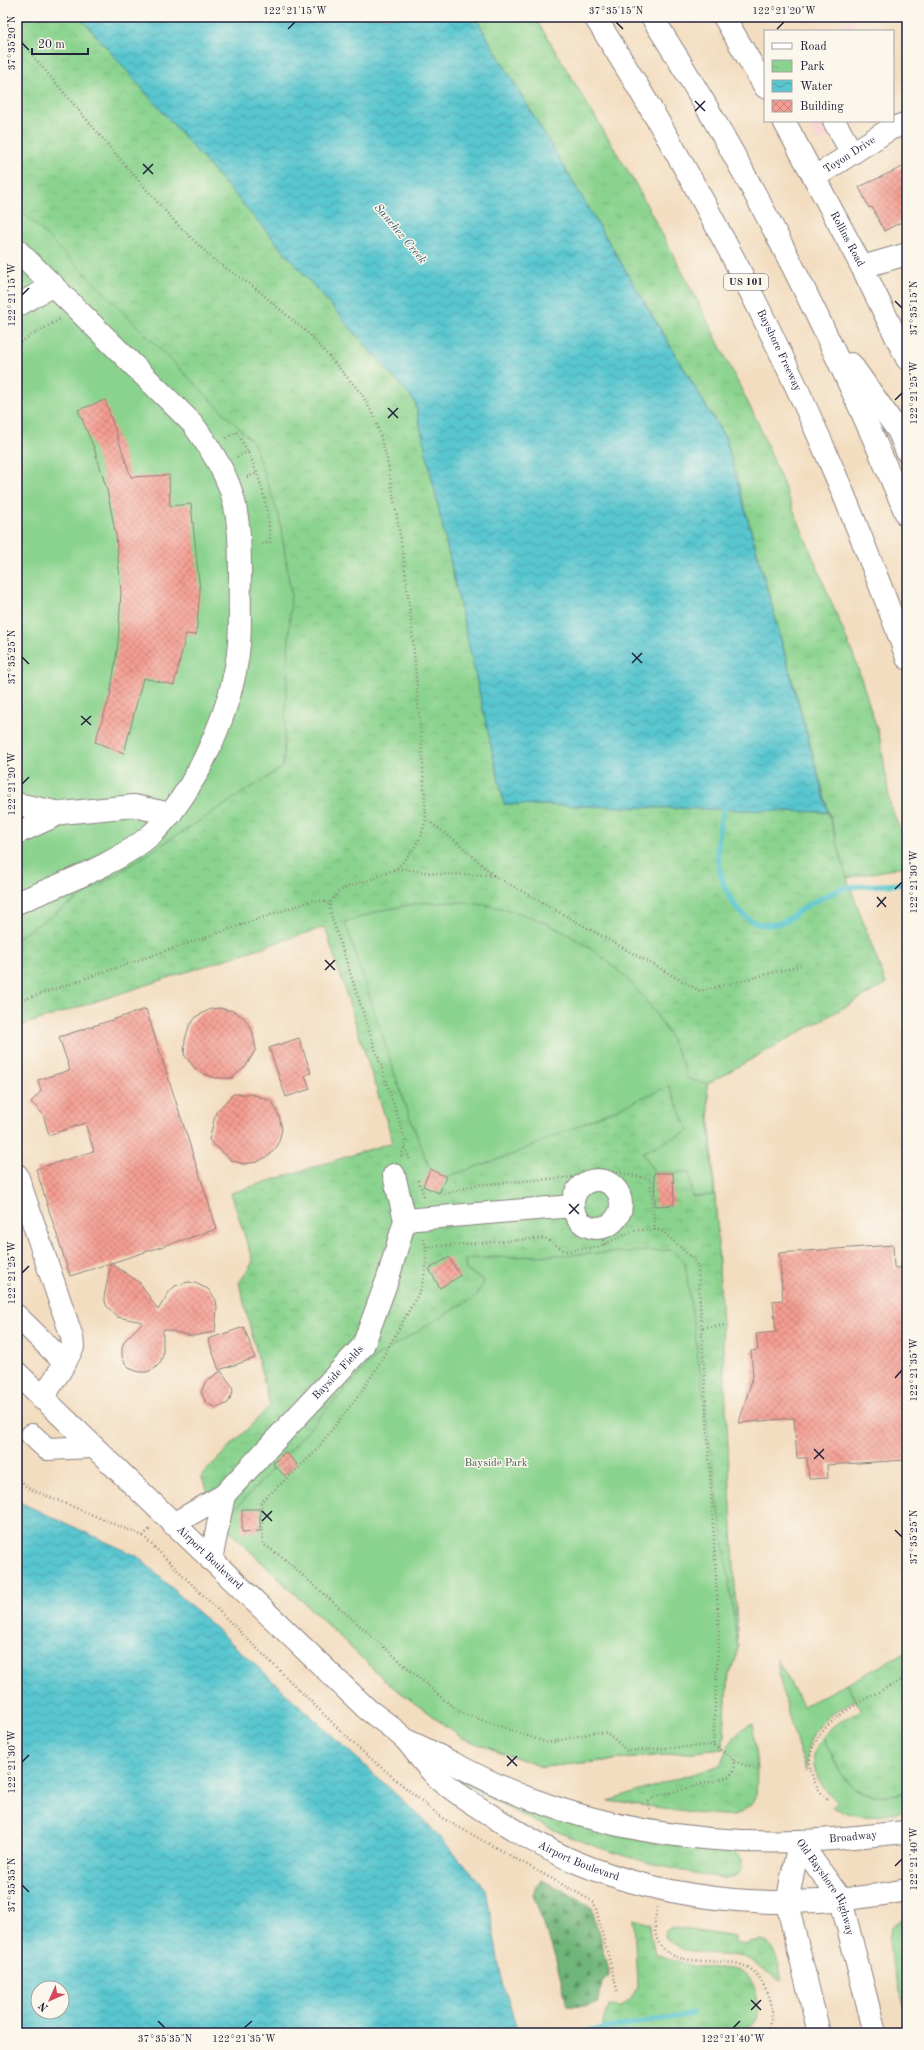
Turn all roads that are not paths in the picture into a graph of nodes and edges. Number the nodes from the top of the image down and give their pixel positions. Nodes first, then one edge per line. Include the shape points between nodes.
1 (589, 17) edge
2 (595, 17) edge
3 (652, 17) edge
4 (724, 17) edge
5 (614, 46) junction
6 (764, 85) edge
7 (785, 122) edge
8 (835, 122) edge
9 (907, 123) edge
10 (852, 153) junction
11 (815, 177) junction
12 (17, 250) edge
13 (907, 254) edge
14 (862, 266) junction
15 (53, 285) junction
16 (17, 306) edge
17 (817, 316) junction
18 (902, 334) edge
19 (907, 359) edge
20 (907, 452) edge
21 (907, 516) edge
22 (907, 658) edge
23 (17, 804) edge
24 (61, 813) junction
25 (171, 814) junction
26 (17, 833) edge
27 (17, 903) edge
28 (407, 1172) road end
29 (17, 1175) edge
30 (573, 1206) junction
31 (404, 1220) junction
32 (17, 1316) edge
33 (65, 1363) junction
34 (17, 1373) edge
35 (42, 1399) junction
36 (32, 1435) dead end
37 (92, 1447) junction
38 (224, 1495) junction
39 (173, 1524) junction
40 (211, 1560) junction
41 (406, 1740) junction
42 (907, 1832) edge
43 (799, 1841) junction
44 (907, 1890) edge
45 (842, 1900) junction
46 (787, 1903) junction
47 (820, 2033) edge
48 (875, 2033) edge

1 - 5 main road
2 - 5 main road, Bayshore Freeway / US 101
3 - 17 main road via 740,167
4 - 6 main road
5 - 22 main road, Bayshore Freeway / US 101 via 695,186 772,333 858,528
7 - 11 main road, Rollins Road
8 - 10 main road
9 - 10 main road, Toyon Drive via 890,129
10 - 11 main road, Toyon Drive
11 - 14 main road, Rollins Road
12 - 15 main road
13 - 14 main road
14 - 18 main road, Rollins Road
15 - 16 main road
15 - 25 main road via 192,423 211,448 228,483 240,546 239,645 218,727 200,768
17 - 20 main road via 899,432
17 - 21 main road
18 - 19 main road, Rollins Road
23 - 24 main road
24 - 25 main road via 134,806
24 - 26 main road
25 - 27 main road via 152,834 126,854
28 - 31 main road, Bayside Fields
29 - 33 main road via 72,1337 73,1347
30 - 30 main road via 576,1216 603,1236 620,1212 622,1201 614,1186 600,1180 585,1183 574,1194
30 - 31 main road
31 - 38 main road, Bayside Fields via 388,1278 363,1346
32 - 33 main road
33 - 35 main road
34 - 35 main road, Airport Boulevard
35 - 37 main road, Airport Boulevard
36 - 37 main road via 47,1449
37 - 39 main road, Airport Boulevard
38 - 39 main road, Bayside Fields
38 - 40 main road
39 - 40 main road, Airport Boulevard
40 - 41 main road, Airport Boulevard via 367,1709
41 - 43 main road, Airport Boulevard via 526,1797 603,1822 642,1831 696,1838
41 - 46 main road, Airport Boulevard via 437,1778 523,1835 581,1864 658,1887 738,1901
42 - 43 main road, Broadway
43 - 45 main road, Old Bayshore Highway
43 - 46 main road, Old Bayshore Highway
44 - 45 main road
45 - 46 main road
45 - 48 main road, Old Bayshore Highway
46 - 47 main road, Old Bayshore Highway

